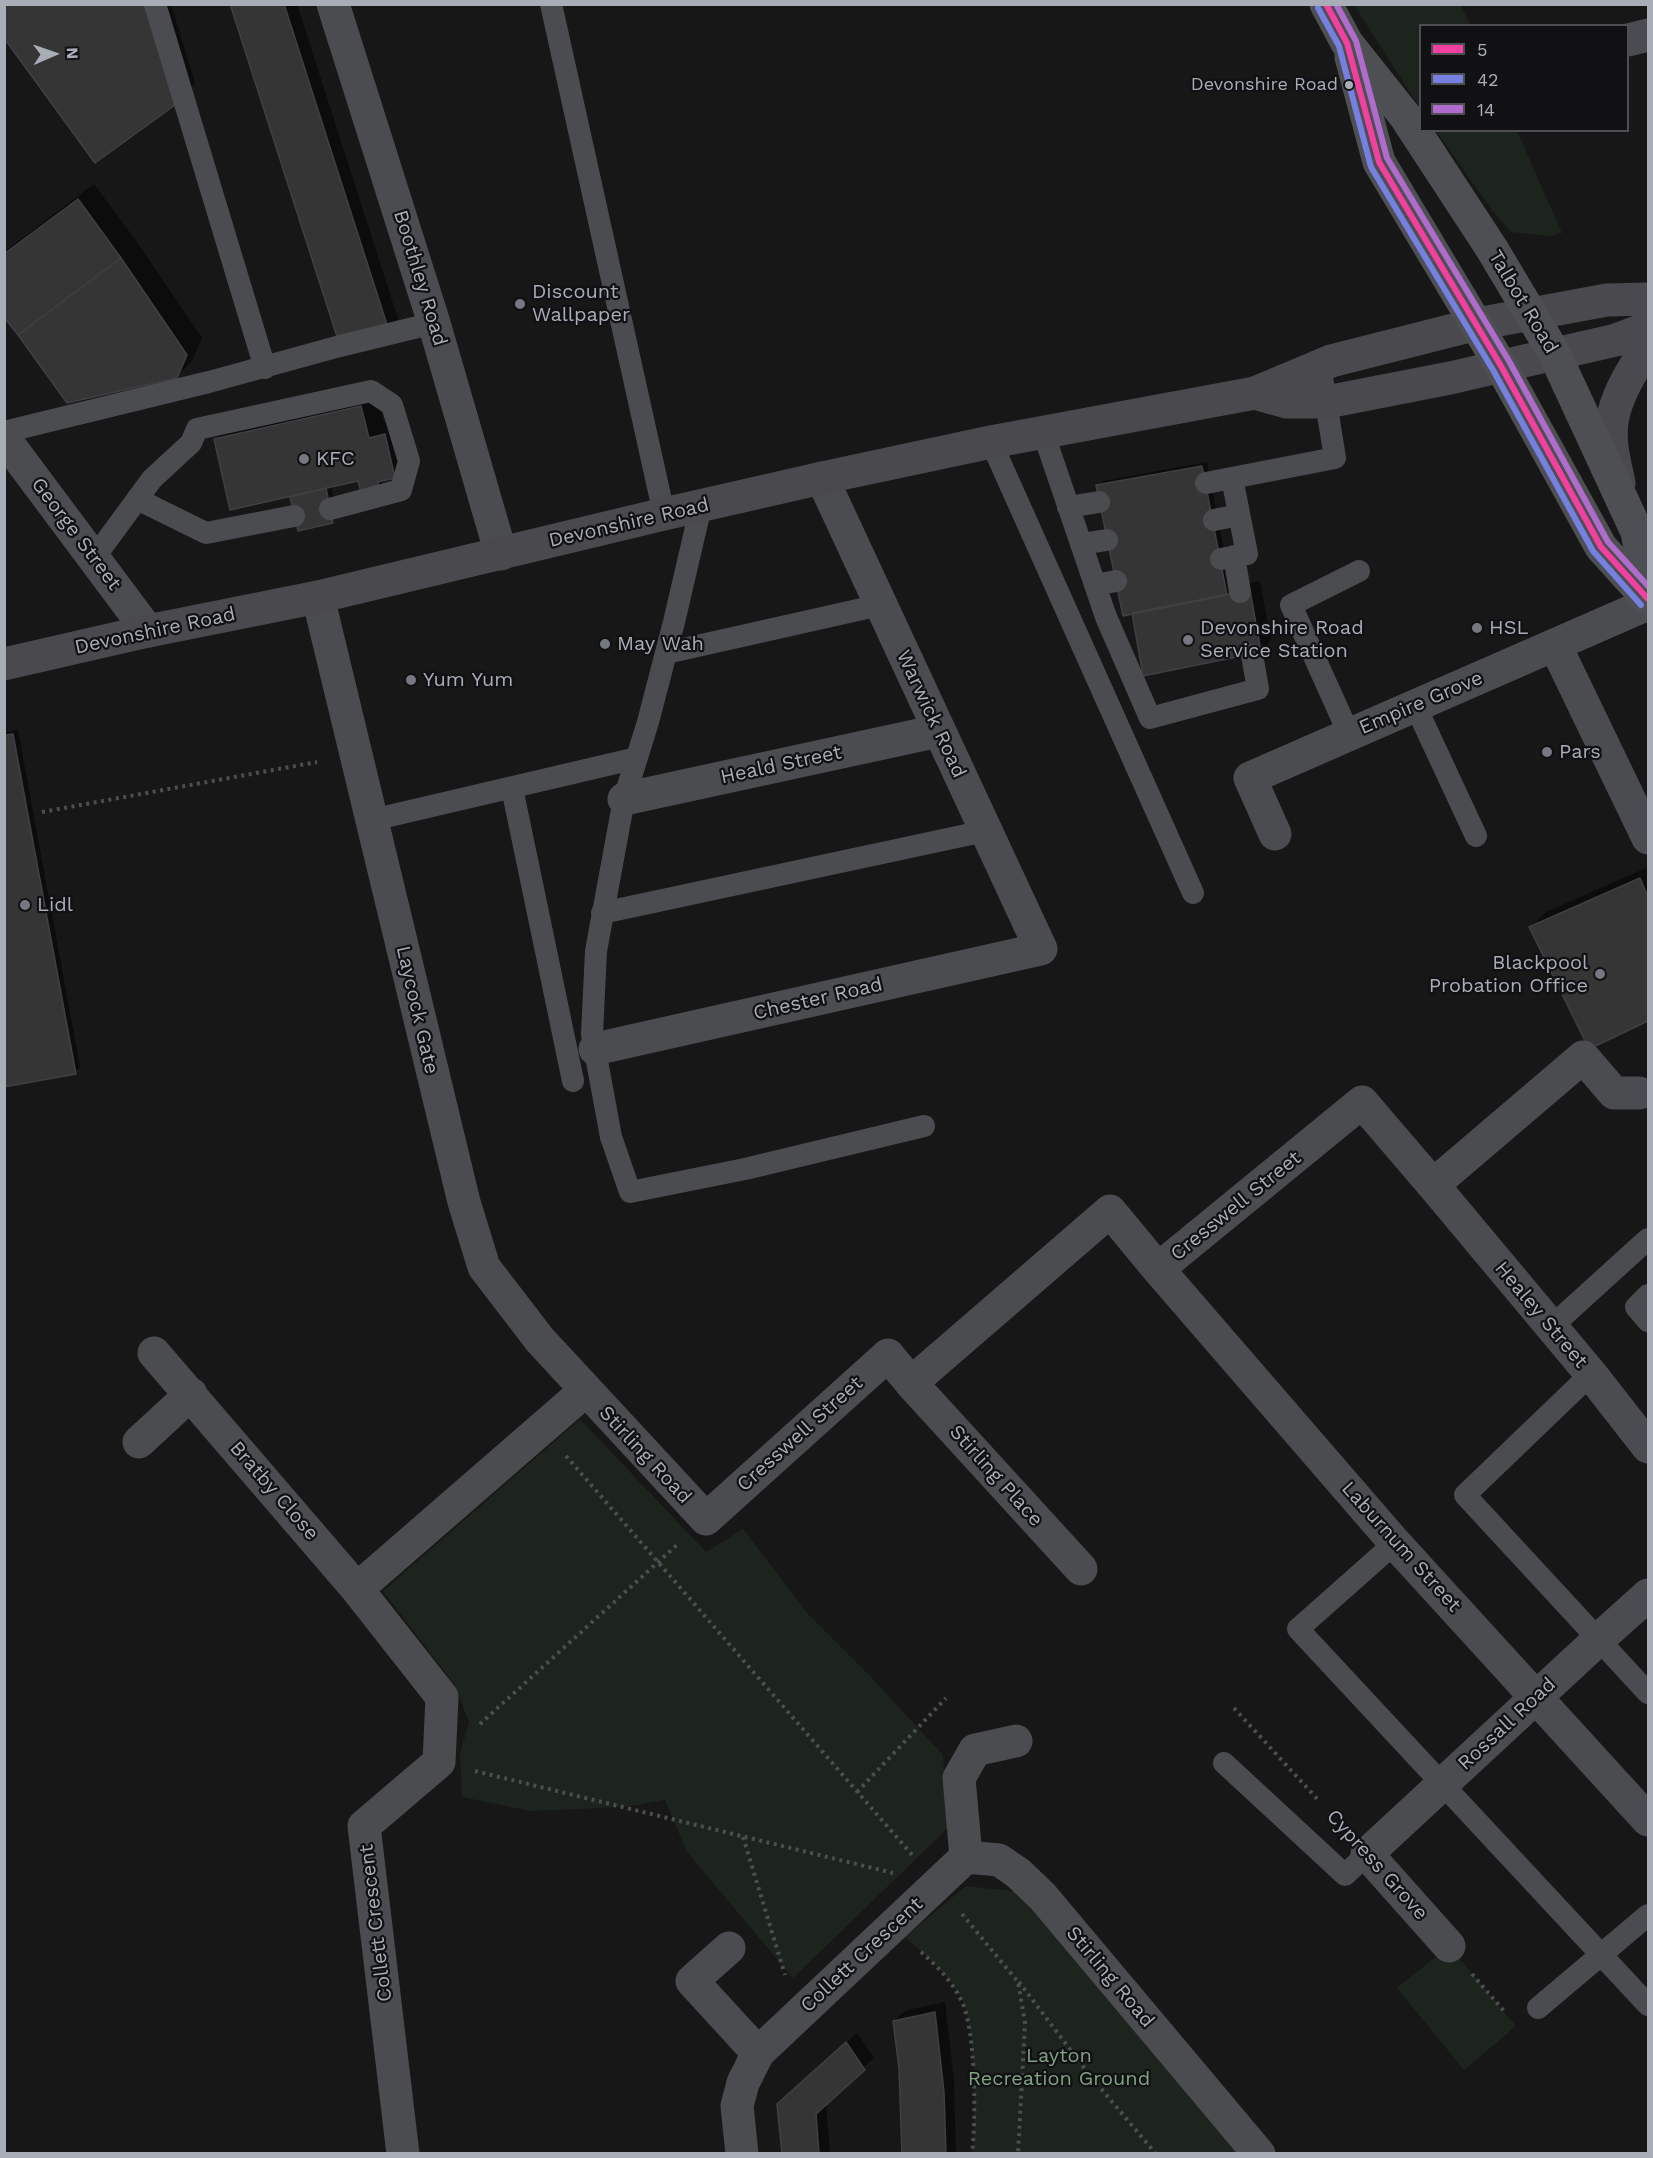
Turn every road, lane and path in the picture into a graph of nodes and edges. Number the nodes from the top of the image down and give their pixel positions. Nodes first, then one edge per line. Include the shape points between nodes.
1 (155, 4) edge
2 (333, 4) edge
3 (550, 4) edge
4 (1326, 4) edge
5 (1648, 35) edge
6 (1629, 40) edge
7 (1347, 44) junction
8 (1648, 299) edge
9 (1532, 313) junction
10 (434, 323) junction
11 (1477, 324) junction
12 (1648, 328) edge
13 (1648, 345) edge
14 (1554, 353) junction
15 (1320, 365) junction
16 (1501, 366) junction
17 (265, 368) junction
18 (1255, 393) junction
19 (1327, 402) junction
20 (4, 432) edge
21 (1043, 432) junction
22 (4, 438) edge
23 (991, 442) junction
24 (822, 478) junction
25 (1232, 478) junction
26 (1206, 483) dead end
27 (1621, 496) junction
28 (137, 499) junction
29 (1099, 502) dead end
30 (700, 506) junction
31 (1068, 507) junction
32 (330, 509) dead end
33 (664, 514) junction
34 (1239, 515) junction
35 (294, 516) dead end
36 (1214, 520) dead end
37 (1107, 540) dead end
38 (1081, 544) junction
39 (501, 554) junction
40 (94, 558) junction
41 (1359, 572) dead end
42 (1648, 587) edge
43 (1240, 592) dead end
44 (318, 597) junction
45 (1648, 599) edge
46 (1648, 604) edge
47 (880, 605) junction
48 (148, 631) junction
49 (1556, 645) junction
50 (666, 653) junction
51 (1252, 655) dead end
52 (4, 664) edge
53 (1415, 705) junction
54 (938, 731) junction
55 (1349, 734) junction
56 (356, 754) junction
57 (637, 758) junction
58 (512, 788) junction
59 (624, 799) junction
60 (42, 812) dead end
61 (372, 820) junction
62 (985, 831) junction
63 (1275, 834) dead end
64 (1476, 836) dead end
65 (1648, 838) edge
66 (1193, 893) dead end
67 (602, 913) junction
68 (1041, 949) joint
69 (595, 1049) junction
70 (573, 1081) dead end
71 (1639, 1093) dead end
72 (924, 1126) dead end
73 (1433, 1185) junction
74 (1648, 1239) edge
75 (1158, 1269) junction
76 (1648, 1295) edge
77 (1648, 1321) edge
78 (1551, 1327) junction
79 (154, 1353) dead end
80 (1591, 1374) junction
81 (911, 1383) junction
82 (585, 1391) junction
83 (191, 1394) junction
84 (543, 1428) junction
85 (140, 1442) dead end
86 (1648, 1447) edge
87 (706, 1519) junction
88 (1395, 1543) junction
89 (658, 1562) junction
90 (1081, 1569) dead end
91 (357, 1589) junction
92 (1648, 1595) edge
93 (1599, 1639) junction
94 (1648, 1693) edge
95 (1537, 1696) junction
96 (946, 1698) dead end
97 (1234, 1708) dead end
98 (1016, 1741) dead end
99 (439, 1762) junction
100 (1224, 1763) dead end
101 (1441, 1784) junction
102 (857, 1792) junction
103 (1320, 1802) dead end
104 (1648, 1820) edge
105 (744, 1837) junction
106 (1367, 1854) junction
107 (966, 1857) junction
108 (937, 1884) junction
109 (1648, 1915) edge
110 (894, 1925) junction
111 (1449, 1946) joint
112 (729, 1948) dead end
113 (1600, 1954) junction
114 (1018, 1982) junction
115 (1648, 2005) edge
116 (1538, 2008) dead end
117 (798, 2016) junction
118 (1509, 2017) dead end
119 (758, 2053) junction
120 (404, 2154) edge
121 (742, 2154) edge
122 (972, 2154) edge
123 (1018, 2154) edge
124 (1156, 2154) edge
125 (1259, 2154) edge

1 - 17 lane
2 - 10 street, Boothley Road
3 - 33 lane
4 - 7 main road, Talbot Road
5 - 6 street
7 - 9 main road, Talbot Road via 1405,116
7 - 11 main road, Talbot Road via 1379,162
8 - 9 main road, Devonshire Road via 1607,300
9 - 11 main road, Devonshire Road
9 - 14 main road, Talbot Road
10 - 17 lane
10 - 39 street, Boothley Road
11 - 15 main road, Devonshire Road
11 - 16 main road, Talbot Road
12 - 14 main road, Devonshire Road via 1616,340
13 - 27 main road via 1619,396 1612,423
14 - 16 main road, Devonshire Road
14 - 27 main road, Talbot Road
15 - 18 main road, Devonshire Road
15 - 19 lane
16 - 19 main road, Devonshire Road
16 - 45 main road, Talbot Road via 1601,547
17 - 20 lane
18 - 19 main road, Devonshire Road via 1287,402
18 - 21 main road, Devonshire Road
19 - 25 lane via 1335,458
21 - 23 main road, Devonshire Road
21 - 31 lane
22 - 40 street, George Street
23 - 24 main road, Devonshire Road
23 - 66 lane
24 - 30 main road, Devonshire Road
24 - 47 street, Warwick Road
25 - 26 lane
25 - 34 lane
27 - 42 main road, Talbot Road via 1637,532
28 - 32 lane via 152,479 191,443 197,429 371,391 392,405 409,461 401,490
28 - 35 lane via 206,533
28 - 40 lane
29 - 31 lane
30 - 33 main road, Devonshire Road
30 - 50 lane
31 - 38 lane
33 - 39 main road, Devonshire Road
34 - 36 lane
34 - 43 lane via 1247,554 1228,557
37 - 38 lane
38 - 51 lane via 1105,583 1106,616 1149,717 1258,689
39 - 44 main road, Devonshire Road
40 - 48 street, George Street
41 - 55 lane via 1291,605
44 - 48 main road, Devonshire Road
44 - 56 street, Laycock Gate
46 - 49 street, Empire Grove
47 - 50 lane
47 - 54 street, Warwick Road
48 - 52 main road, Devonshire Road
49 - 53 street, Empire Grove
49 - 65 street
50 - 57 lane
53 - 55 street, Empire Grove
53 - 64 lane
54 - 59 street, Heald Street
54 - 62 street, Warwick Road
55 - 63 street, Empire Grove via 1250,778
56 - 60 path
56 - 61 street, Laycock Gate
57 - 58 lane
57 - 59 lane
58 - 61 lane
58 - 70 lane
59 - 67 lane
61 - 82 street, Laycock Gate via 464,1202 484,1268
62 - 67 lane
62 - 68 street, Warwick Road
67 - 69 lane via 596,951 592,1034
68 - 69 street, Chester Road
69 - 72 lane via 611,1137 630,1191 745,1169
71 - 73 street via 1614,1093 1583,1057
73 - 75 street, Cresswell Street via 1362,1102
73 - 78 street, Healey Street
74 - 78 lane
75 - 81 street, Cresswell Street via 1110,1211
75 - 88 street, Laburnum Street
76 - 77 lane via 1636,1307
78 - 80 street, Healey Street
79 - 83 street, Bratby Close
80 - 86 street, Healey Street
80 - 93 lane via 1466,1495
81 - 87 street, Cresswell Street via 888,1355
81 - 90 street, Stirling Place
82 - 84 street
82 - 87 street, Stirling Road
83 - 85 street
83 - 91 street, Bratby Close
84 - 89 path
84 - 91 street
87 - 89 path
88 - 95 street, Laburnum Street
88 - 101 lane via 1298,1629
89 - 99 path
89 - 102 path
91 - 99 street via 442,1697
92 - 93 street, Rossall Road
93 - 94 lane
93 - 95 street, Rossall Road
95 - 101 street, Rossall Road
95 - 104 street, Laburnum Street
96 - 102 path
97 - 103 path, Cypress Grove
98 - 107 street via 975,1750 959,1778
99 - 105 path
99 - 120 street, Collett Crescent via 364,1826
100 - 106 lane via 1345,1875
101 - 106 street, Rossall Road
101 - 113 lane
102 - 108 path
105 - 108 path
105 - 117 path
106 - 111 street, Cypress Grove
107 - 108 street, Collett Crescent
107 - 125 street, Stirling Road via 999,1860 1043,1897
108 - 110 street, Collett Crescent
108 - 114 path
109 - 113 lane
110 - 117 street, Collett Crescent
110 - 122 path via 942,1971 963,2002 972,2058
111 - 118 path
112 - 119 street via 692,1981
113 - 115 lane
113 - 116 lane
114 - 123 path via 1025,2023
114 - 124 path
117 - 119 street, Collett Crescent
119 - 121 street, Collett Crescent via 737,2106

